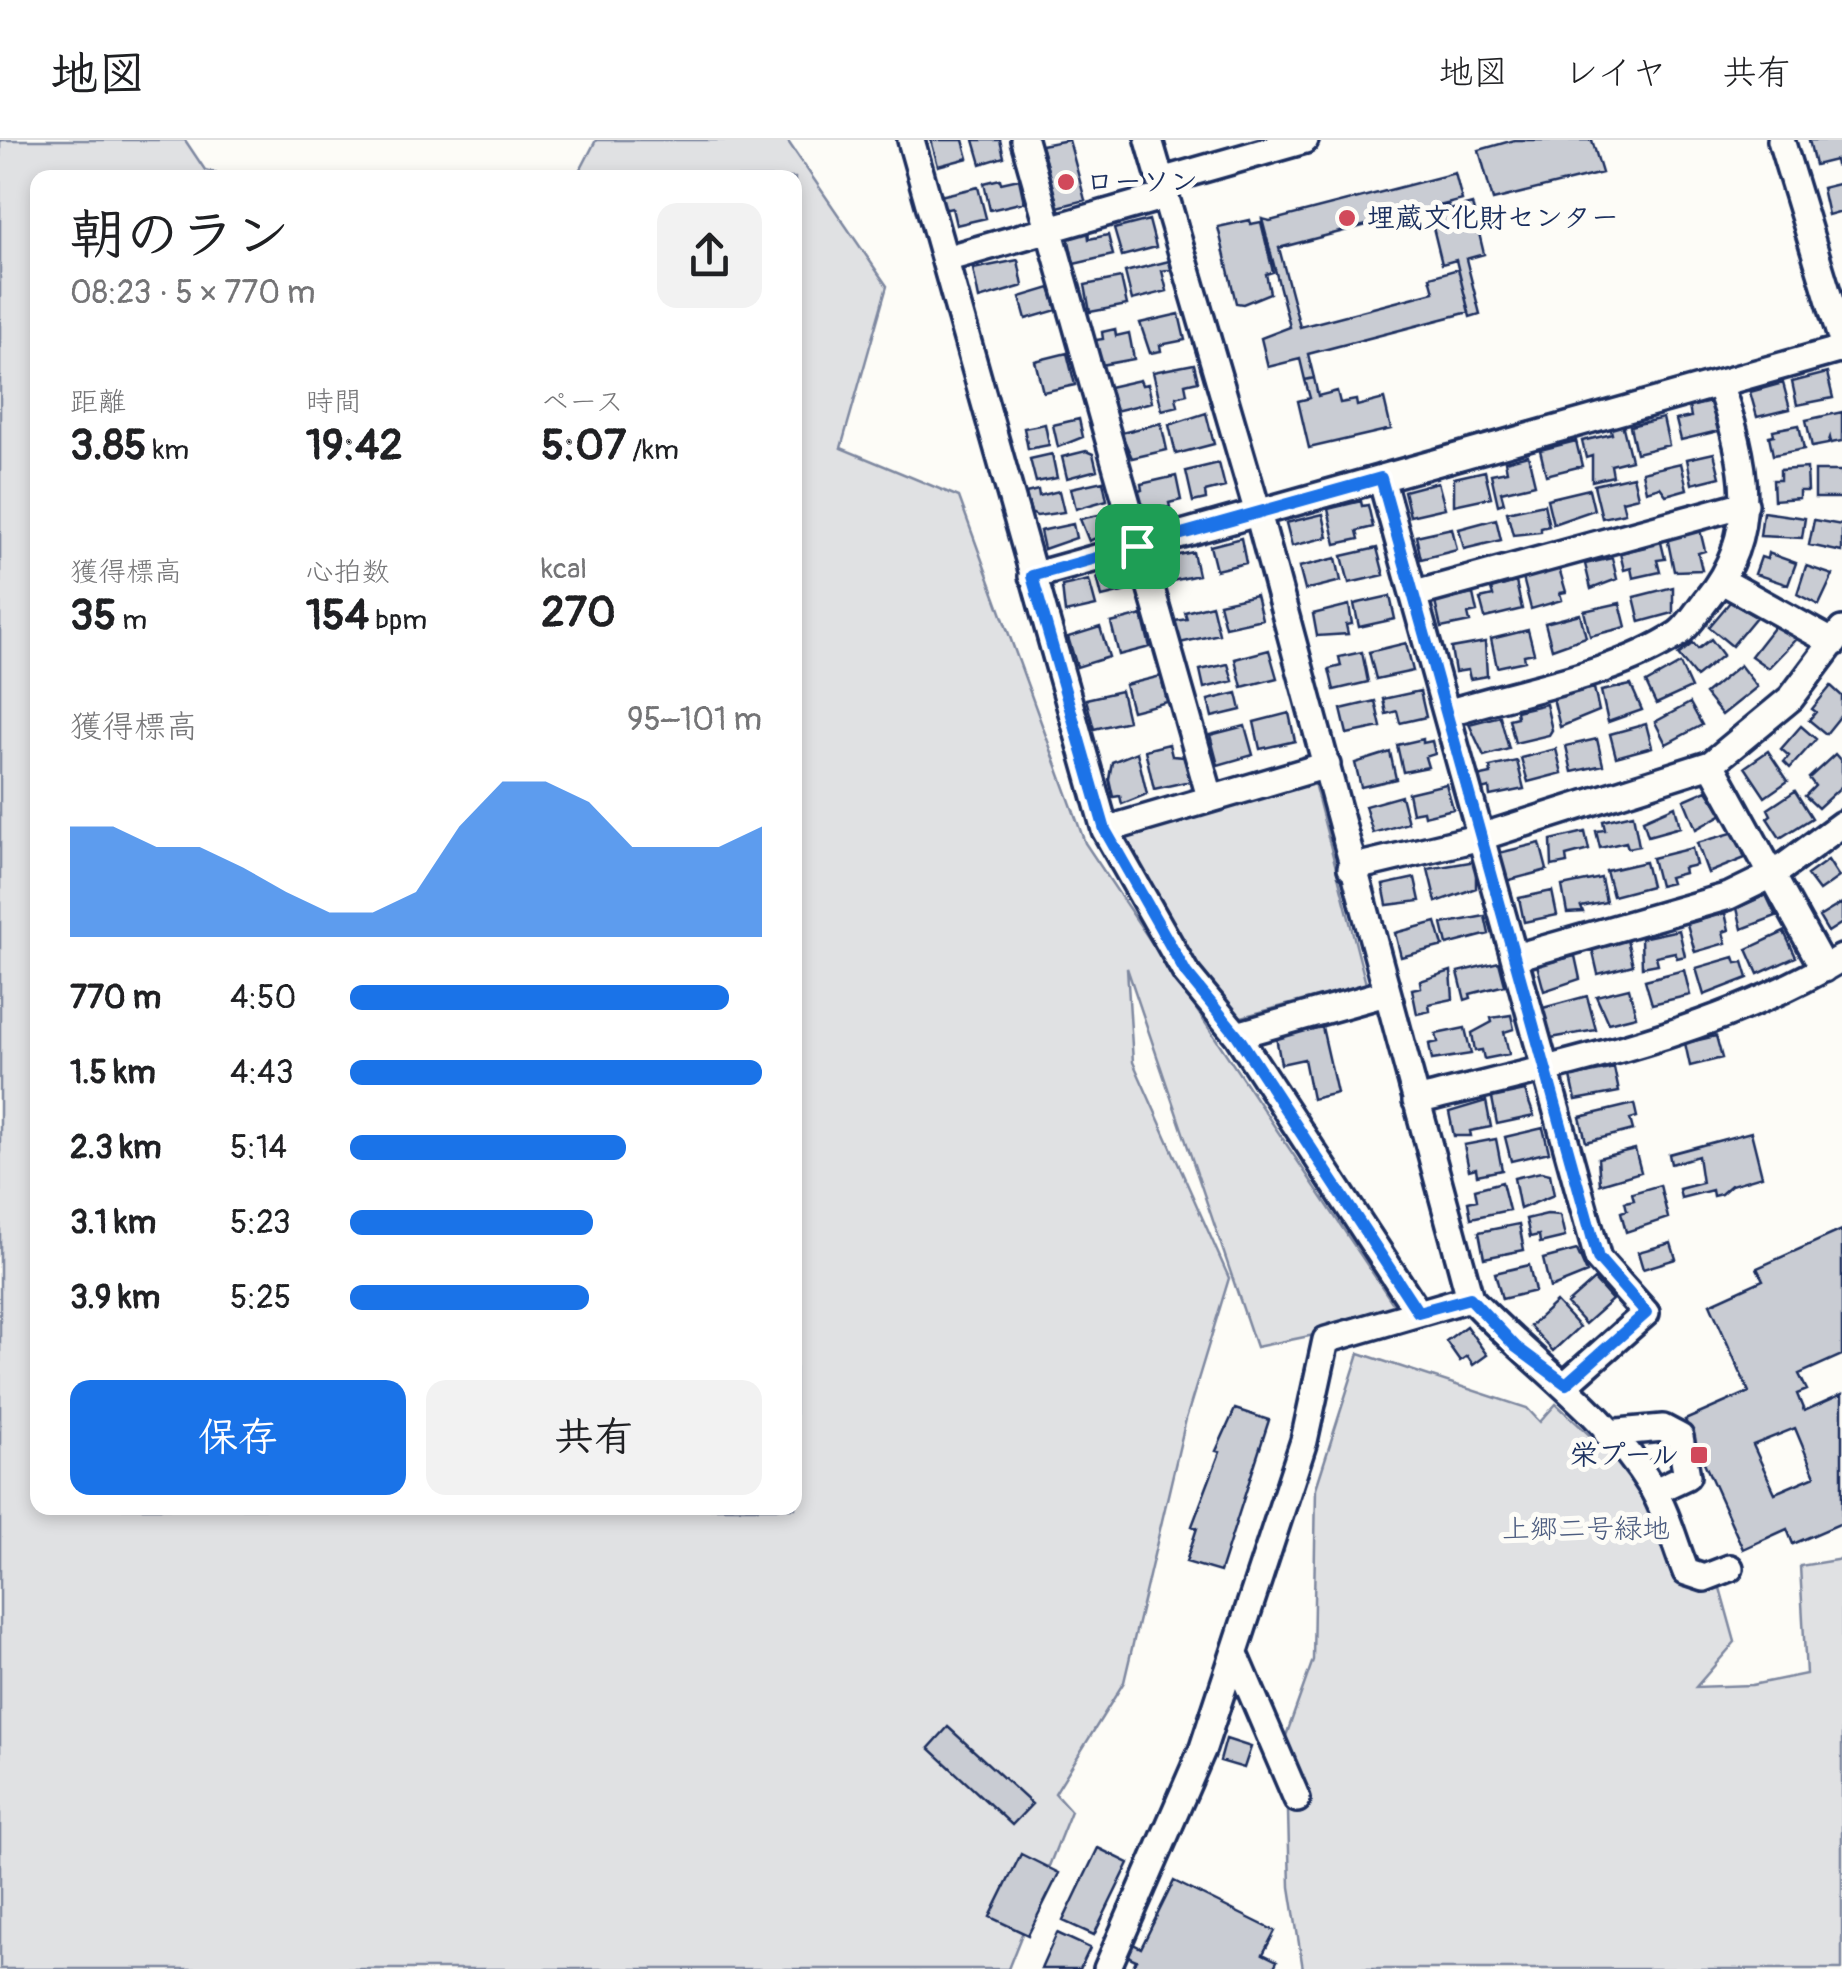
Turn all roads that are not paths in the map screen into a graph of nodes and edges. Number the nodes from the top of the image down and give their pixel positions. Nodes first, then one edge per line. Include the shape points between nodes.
1 (911, 140) edge
2 (1024, 140) edge
3 (1148, 140) edge
4 (1781, 140) edge
5 (1289, 142) edge
6 (1163, 189) junction
7 (1049, 230) junction
8 (944, 259) junction
9 (1842, 341) edge
10 (1842, 349) edge
11 (1719, 384) junction
12 (1381, 478) junction
13 (1744, 504) junction
14 (1258, 513) junction
15 (1137, 546) junction
16 (1032, 576) junction
17 (1724, 582) junction
18 (1416, 594) junction
19 (1838, 636) edge
20 (1447, 712) junction
21 (1712, 764) junction
22 (1327, 765) junction
23 (1210, 797) junction
24 (1842, 824) edge
25 (1105, 830) junction
26 (1481, 837) junction
27 (1352, 868) junction
28 (1774, 874) junction
29 (1516, 957) junction
30 (1833, 964) edge
31 (1386, 993) junction
32 (1237, 1035) junction
33 (1545, 1068) junction
34 (1416, 1101) junction
35 (1470, 1298) junction
36 (1418, 1312) junction
37 (1566, 1384) junction
38 (1607, 1433) junction
39 (1654, 1491) junction
40 (1730, 1568) dead end
41 (1235, 1654) junction
42 (1297, 1799) dead end
43 (1106, 1969) edge

1 - 8 street
2 - 7 street
3 - 6 street
4 - 9 street
5 - 6 street
6 - 7 street
6 - 14 street
7 - 8 street
7 - 15 street
8 - 16 street
10 - 11 street
11 - 12 street
11 - 13 street via 1741,444
12 - 14 street
12 - 18 street
13 - 17 street
13 - 18 street
14 - 15 street
14 - 22 street
15 - 16 street
15 - 23 street
16 - 25 street
17 - 19 street
17 - 20 street via 1680,632 1632,656
18 - 20 street
19 - 21 street via 1791,698
20 - 26 street
21 - 26 street
21 - 28 street
22 - 23 street
22 - 27 street
23 - 25 street
24 - 28 street
25 - 32 street via 1186,973
26 - 27 street
26 - 29 street
27 - 31 street
28 - 29 street via 1729,896
28 - 30 street
29 - 33 street
30 - 33 street via 1772,996
31 - 32 street
31 - 34 street
32 - 36 street
33 - 34 street
33 - 37 street via 1598,1258 1646,1313
34 - 35 street
35 - 36 street
35 - 37 street via 1516,1347
36 - 41 street via 1326,1340 1304,1441
37 - 38 street
38 - 39 street
38 - 39 street via 1663,1428 1680,1437 1687,1476
39 - 40 street via 1686,1572 1704,1578
41 - 42 street
41 - 43 street via 1202,1748

